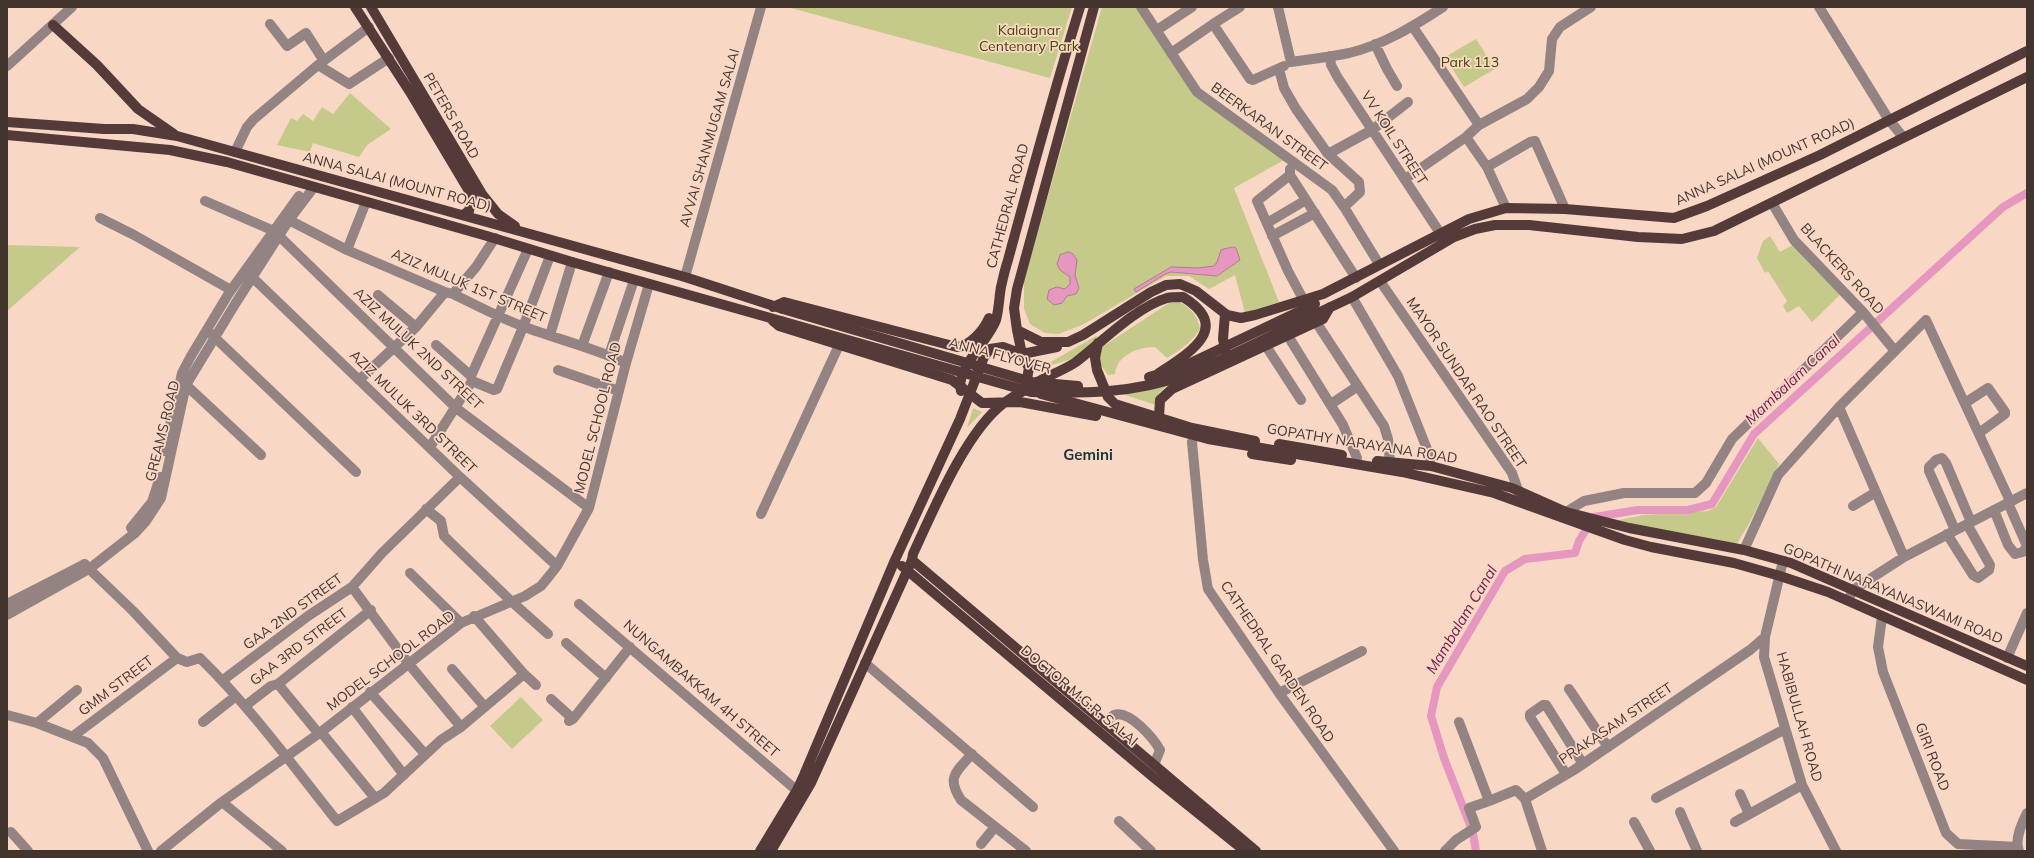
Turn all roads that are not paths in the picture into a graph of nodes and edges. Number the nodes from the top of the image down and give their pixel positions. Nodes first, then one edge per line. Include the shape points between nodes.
1 (72, 7) edge
2 (355, 7) edge
3 (363, 7) edge
4 (371, 7) edge
5 (761, 7) edge
6 (1080, 7) edge
7 (1094, 7) edge
8 (1141, 7) edge
9 (1192, 7) edge
10 (1240, 7) edge
11 (1278, 7) edge
12 (1442, 7) edge
13 (1591, 7) edge
14 (1819, 7) edge
15 (270, 24) dead end
16 (1214, 24) junction
17 (53, 25) junction
18 (369, 27) junction
19 (1413, 27) junction
20 (1156, 30) junction
21 (1375, 44) junction
22 (2027, 51) edge
23 (1171, 53) junction
24 (1330, 56) junction
25 (389, 58) junction
26 (1291, 62) junction
27 (321, 63) junction
28 (7, 66) edge
29 (1279, 69) junction
30 (2027, 77) edge
31 (411, 84) junction
32 (1397, 86) dead end
33 (1408, 102) dead end
34 (138, 109) junction
35 (1889, 120) junction
36 (7, 122) edge
37 (1479, 125) junction
38 (133, 129) junction
39 (148, 130) junction
40 (1372, 130) junction
41 (7, 135) edge
42 (177, 136) junction
43 (1466, 137) junction
44 (1903, 137) junction
45 (446, 143) junction
46 (132, 146) junction
47 (235, 152) junction
48 (1328, 154) junction
49 (1291, 160) junction
50 (1487, 167) junction
51 (1290, 175) junction
52 (1405, 179) junction
53 (311, 186) junction
54 (1306, 200) junction
55 (205, 201) dead end
56 (366, 202) junction
57 (1772, 203) junction
58 (1344, 207) junction
59 (1506, 208) junction
60 (1565, 209) junction
61 (1315, 213) junction
62 (463, 215) junction
63 (100, 218) dead end
64 (289, 220) junction
65 (1267, 223) junction
66 (519, 230) junction
67 (1440, 233) junction
68 (276, 234) junction
69 (1272, 236) junction
70 (495, 238) junction
71 (528, 249) junction
72 (347, 250) junction
73 (550, 256) junction
74 (572, 262) junction
75 (1379, 264) junction
76 (609, 272) junction
77 (252, 277) junction
78 (686, 277) junction
79 (1356, 278) junction
80 (634, 280) junction
81 (1380, 281) junction
82 (649, 284) junction
83 (1001, 286) junction
84 (231, 290) junction
85 (449, 293) junction
86 (1323, 294) junction
87 (378, 295) dead end
88 (1352, 297) junction
89 (1303, 299) junction
90 (778, 308) junction
91 (1863, 312) junction
92 (1316, 313) junction
93 (1225, 314) junction
94 (498, 316) junction
95 (769, 317) junction
96 (416, 327) junction
97 (523, 327) junction
98 (206, 329) junction
99 (1017, 330) junction
100 (550, 334) junction
101 (1288, 336) junction
102 (215, 337) junction
103 (1068, 342) junction
104 (840, 343) junction
105 (1098, 343) junction
106 (436, 345) dead end
107 (582, 346) junction
108 (1266, 346) junction
109 (963, 347) junction
110 (394, 349) junction
111 (1894, 351) junction
112 (1022, 354) junction
113 (609, 355) junction
114 (626, 363) junction
115 (1227, 363) junction
116 (558, 370) dead end
117 (1154, 376) junction
118 (472, 379) junction
119 (360, 380) junction
120 (956, 382) junction
121 (186, 385) junction
122 (1358, 386) junction
123 (619, 391) junction
124 (1028, 391) junction
125 (970, 394) junction
126 (1301, 400) dead end
127 (1003, 403) junction
128 (1965, 403) junction
129 (1331, 404) junction
130 (965, 406) junction
131 (1839, 407) junction
132 (456, 408) junction
133 (1159, 417) junction
134 (1979, 433) junction
135 (1192, 442) junction
136 (430, 448) junction
137 (261, 455) dead end
138 (1318, 457) junction
139 (1357, 458) junction
140 (1390, 462) junction
141 (1431, 466) junction
142 (356, 472) dead end
143 (460, 477) junction
144 (1519, 491) junction
145 (1876, 492) junction
146 (2027, 493) edge
147 (2009, 502) junction
148 (1523, 504) junction
149 (1853, 506) dead end
150 (589, 508) junction
151 (426, 509) junction
152 (1994, 510) junction
153 (1566, 512) junction
154 (761, 514) dead end
155 (1580, 520) junction
156 (1969, 523) junction
157 (1951, 532) junction
158 (1716, 545) junction
159 (2027, 546) edge
160 (1744, 550) junction
161 (1904, 557) junction
162 (1713, 559) junction
163 (895, 560) junction
164 (912, 560) junction
165 (1783, 561) junction
166 (557, 566) junction
167 (86, 567) junction
168 (907, 569) junction
169 (410, 573) dead end
170 (1780, 576) junction
171 (352, 588) junction
172 (1853, 590) junction
173 (1848, 600) junction
174 (511, 601) junction
175 (7, 604) edge
176 (579, 604) dead end
177 (371, 610) junction
178 (2027, 613) edge
179 (7, 614) edge
180 (474, 616) junction
181 (1882, 617) junction
182 (460, 623) junction
183 (548, 634) dead end
184 (1765, 637) junction
185 (566, 643) dead end
186 (630, 647) junction
187 (1362, 651) dead end
188 (177, 658) junction
189 (2007, 658) junction
190 (865, 663) junction
191 (408, 664) junction
192 (2027, 666) edge
193 (452, 669) dead end
194 (524, 674) junction
195 (606, 678) junction
196 (223, 680) junction
197 (2027, 680) edge
198 (278, 684) junction
199 (536, 685) dead end
200 (1569, 689) dead end
201 (77, 690) dead end
202 (370, 692) junction
203 (1279, 693) junction
204 (236, 696) junction
205 (551, 698) dead end
206 (245, 706) junction
207 (352, 707) junction
208 (484, 707) junction
209 (7, 715) edge
210 (203, 722) dead end
211 (1459, 722) dead end
212 (37, 723) junction
213 (1104, 723) junction
214 (461, 727) junction
215 (1785, 729) junction
216 (835, 731) junction
217 (320, 733) junction
218 (822, 733) junction
219 (72, 737) junction
220 (1608, 747) junction
221 (425, 754) junction
222 (972, 754) junction
223 (285, 757) junction
224 (1583, 764) junction
225 (1154, 765) junction
226 (404, 774) junction
227 (1566, 774) junction
228 (1802, 785) junction
229 (800, 793) junction
230 (1740, 794) dead end
231 (375, 798) junction
232 (1656, 798) dead end
233 (1525, 799) junction
234 (1489, 801) junction
235 (222, 802) junction
236 (1033, 807) dead end
237 (1680, 812) dead end
238 (2027, 813) edge
239 (1749, 814) junction
240 (1119, 821) dead end
241 (1634, 822) dead end
242 (1735, 822) dead end
243 (995, 827) junction
244 (11, 832) dead end
245 (1456, 840) junction
246 (981, 844) dead end
247 (2018, 849) edge
248 (765, 850) edge
249 (28, 851) edge
250 (148, 851) edge
251 (161, 851) edge
252 (282, 851) edge
253 (1026, 851) edge
254 (1151, 851) edge
255 (1245, 851) edge
256 (1256, 851) edge
257 (1394, 851) edge
258 (1445, 851) edge
259 (1458, 851) edge
260 (1542, 851) edge
261 (1650, 851) edge
262 (1697, 851) edge
263 (1836, 851) edge

1 - 17 street
2 - 18 main road, PETERS ROAD
3 - 31 main road
4 - 31 main road, PETERS ROAD
5 - 78 street, AVVAI SHANMUGAM SALAI
6 - 83 main road, CATHEDRAL ROAD via 1051,98
7 - 99 main road via 1017,289 1014,308
8 - 20 street, BEERKARAN STREET
9 - 20 street
10 - 16 street
11 - 26 street
12 - 19 street
13 - 37 street via 1560,27 1552,39 1549,71 1539,87 1518,105
14 - 35 street
15 - 27 street via 287,46 306,33
16 - 23 street
16 - 29 street via 1250,79 1254,80
17 - 28 street
17 - 34 main road via 97,65
18 - 25 main road, PETERS ROAD
18 - 27 street
19 - 21 street
19 - 37 street
20 - 23 street, BEERKARAN STREET
21 - 24 street via 1350,53
21 - 32 street
22 - 35 main road, ANNA SALAI (MOUNT ROAD)
23 - 49 street, BEERKARAN STREET via 1197,92
24 - 26 street
24 - 40 street, VV KOIL STREET via 1331,65 1338,78
25 - 27 street via 349,84
25 - 31 main road, PETERS ROAD
26 - 29 street
27 - 47 street via 254,119 247,127
29 - 48 street via 1284,88 1296,109
30 - 44 main road
31 - 45 main road, PETERS ROAD
33 - 40 street
34 - 39 main road
34 - 42 main road
35 - 44 street
35 - 60 main road, ANNA SALAI (MOUNT ROAD) via 1820,155 1674,218
36 - 38 main road, ANNA SALAI (MOUNT ROAD)
37 - 43 street
38 - 39 main road, ANNA SALAI (MOUNT ROAD)
38 - 46 main road
39 - 42 main road, ANNA SALAI (MOUNT ROAD)
40 - 48 street
40 - 52 street, VV KOIL STREET
41 - 46 main road, ANNA SALAI (MOUNT ROAD)
42 - 47 main road, ANNA SALAI (MOUNT ROAD)
43 - 50 street
43 - 52 street
44 - 57 main road
45 - 62 main road, PETERS ROAD via 472,196 469,210
45 - 66 main road, PETERS ROAD via 498,214
46 - 53 main road, ANNA SALAI (MOUNT ROAD) via 170,150 227,162
47 - 62 main road, ANNA SALAI (MOUNT ROAD)
48 - 58 street via 1359,182 1360,192
49 - 51 street
49 - 58 street, BEERKARAN STREET via 1332,190
50 - 59 street
50 - 60 street via 1535,141
51 - 54 street
51 - 65 street via 1257,201
52 - 67 street, VV KOIL STREET
53 - 56 main road, ANNA SALAI (MOUNT ROAD)
53 - 64 street, GREAMS ROAD
53 - 68 street, GREAMS ROAD
54 - 61 street
54 - 65 street
55 - 68 street
56 - 70 main road, ANNA SALAI (MOUNT ROAD)
56 - 72 street
57 - 81 main road via 1714,231 1682,239 1528,225 1495,225 1454,237
57 - 91 street, BLACKERS ROAD via 1794,240
58 - 75 street, BEERKARAN STREET
59 - 60 main road, ANNA SALAI (MOUNT ROAD)
59 - 67 main road, ANNA SALAI (MOUNT ROAD) via 1469,219
61 - 69 street
61 - 79 street
62 - 66 main road, ANNA SALAI (MOUNT ROAD)
63 - 84 street
64 - 68 street, GREAMS ROAD
64 - 72 street, AZIZ MULUK 1ST STREET
65 - 69 street
66 - 78 main road, ANNA SALAI (MOUNT ROAD)
67 - 75 main road, ANNA SALAI (MOUNT ROAD)
68 - 77 street, GREAMS ROAD
68 - 84 street, GREAMS ROAD
68 - 110 street, AZIZ MULUK 2ND STREET
69 - 89 street
70 - 71 main road, ANNA SALAI (MOUNT ROAD)
70 - 85 street via 476,267
71 - 73 main road, ANNA SALAI (MOUNT ROAD)
71 - 94 street
72 - 85 street, AZIZ MULUK 1ST STREET
73 - 74 main road, ANNA SALAI (MOUNT ROAD)
73 - 97 street
74 - 76 main road, ANNA SALAI (MOUNT ROAD)
74 - 100 street
75 - 79 main road, ANNA SALAI (MOUNT ROAD)
76 - 80 main road, ANNA SALAI (MOUNT ROAD)
76 - 107 street
77 - 102 street, GREAMS ROAD
77 - 119 street, AZIZ MULUK 3RD STREET
78 - 90 main road, ANNA SALAI (MOUNT ROAD)
79 - 86 main road, ANNA SALAI (MOUNT ROAD)
80 - 82 main road, ANNA SALAI (MOUNT ROAD)
80 - 113 street
81 - 88 main road, ANNA FLYOVER
81 - 144 street, MAYOR SUNDAR RAO STREET via 1512,473
82 - 95 main road, ANNA SALAI (MOUNT ROAD)
82 - 114 street, MODEL SCHOOL ROAD
83 - 109 main road via 986,325
83 - 120 main road, CATHEDRAL ROAD via 996,320
84 - 98 street, GREAMS ROAD
85 - 94 street, AZIZ MULUK 1ST STREET
85 - 96 street
86 - 89 main road
86 - 92 main road, ANNA FLYOVER
87 - 96 street
88 - 92 main road, ANNA FLYOVER
88 - 141 street via 1398,376
89 - 93 main road via 1241,318
90 - 109 main road via 784,302 924,340
90 - 117 main road, ANNA FLYOVER, bridge via 1032,382 1093,387
91 - 111 street, BLACKERS ROAD
91 - 153 street via 1732,439 1706,483 1695,493 1624,493 1584,501
92 - 101 main road
92 - 117 main road, ANNA FLYOVER, bridge
92 - 122 street
92 - 124 main road, ANNA FLYOVER, bridge via 1184,375 1125,389 1095,392
93 - 103 main road via 1196,291 1180,284 1166,285
93 - 115 main road via 1223,339
94 - 97 street, AZIZ MULUK 1ST STREET
94 - 118 street
95 - 104 main road via 779,326
95 - 124 main road, ANNA FLYOVER, bridge
96 - 110 street
97 - 100 street, AZIZ MULUK 1ST STREET
97 - 118 street via 497,389 494,390
98 - 102 street
98 - 167 street, GREAMS ROAD via 182,373 152,502 132,527
99 - 103 main road via 1042,342
99 - 112 main road
100 - 107 street, AZIZ MULUK 1ST STREET
101 - 108 main road
101 - 129 street
102 - 121 street, GREAMS ROAD
102 - 142 street
103 - 112 main road via 1054,348
104 - 120 main road
104 - 154 street
105 - 117 main road via 1146,308 1167,298 1182,297 1201,312 1205,334 1200,342
105 - 124 main road via 1074,363 1043,378
105 - 133 main road, GOPATHY NARAYANA ROAD via 1095,358 1108,397 1115,404
106 - 118 street
107 - 113 street, AZIZ MULUK 1ST STREET
108 - 115 main road
108 - 126 street
109 - 120 main road
110 - 119 street
110 - 132 street, AZIZ MULUK 2ND STREET
111 - 128 street via 1926,320
111 - 131 street
112 - 124 main road via 1029,368
112 - 125 main road via 1003,347 990,349 984,357
113 - 114 street, AZIZ MULUK 1ST STREET
114 - 123 street, MODEL SCHOOL ROAD
115 - 133 main road via 1165,394 1160,400
116 - 123 street
118 - 132 street
119 - 136 street, AZIZ MULUK 3RD STREET
120 - 125 main road
120 - 130 main road
121 - 137 street
121 - 167 street, GREAMS ROAD via 161,498 135,533
122 - 129 street
122 - 140 street via 1384,426
123 - 150 street, MODEL SCHOOL ROAD
124 - 127 main road
124 - 138 main road, ANNA FLYOVER, bridge via 1208,439
125 - 127 main road via 982,403
125 - 130 main road
127 - 135 main road via 1020,402 1091,414
127 - 164 main road via 981,426 954,471
128 - 134 street
128 - 134 street via 1988,388 2005,412
129 - 139 street
130 - 163 main road
131 - 145 street
131 - 160 street via 1778,475
132 - 136 street
132 - 150 street, AZIZ MULUK 2ND STREET
133 - 139 main road, GOPATHY NARAYANA ROAD via 1221,435 1311,448
134 - 147 street
135 - 138 main road via 1302,462
135 - 203 street, CATHEDRAL GARDEN ROAD via 1208,589
136 - 143 street, AZIZ MULUK 3RD STREET
138 - 148 main road via 1402,472 1494,493
139 - 140 main road, GOPATHY NARAYANA ROAD
140 - 141 main road, GOPATHY NARAYANA ROAD
141 - 144 main road, GOPATHY NARAYANA ROAD
143 - 151 street, GAA 2ND STREET
143 - 166 street, AZIZ MULUK 3RD STREET
144 - 148 street, MAYOR SUNDAR RAO STREET
144 - 153 main road, GOPATHY NARAYANA ROAD
145 - 149 street
145 - 161 street
146 - 147 street
147 - 152 street
147 - 159 street
148 - 155 main road
150 - 166 street, MODEL SCHOOL ROAD
151 - 171 street, GAA 2ND STREET via 382,553
151 - 174 street via 441,521 444,536
152 - 156 street
152 - 159 street via 2008,545 2015,554 2023,552
153 - 155 main road, GOPATHY NARAYANA ROAD
155 - 158 main road, GOPATHI NARAYANASWAMI ROAD
155 - 162 main road, GOPATHI NARAYANASWAMI ROAD via 1604,534
156 - 157 street
156 - 157 street via 1990,565 1989,570 1978,578 1973,575
156 - 157 street via 1946,463 1942,458 1936,460 1929,467 1929,471
157 - 161 street
158 - 160 main road, GOPATHI NARAYANASWAMI ROAD
158 - 162 main road
160 - 165 main road, GOPATHI NARAYANASWAMI ROAD
161 - 172 street
162 - 170 main road, GOPATHI NARAYANASWAMI ROAD
163 - 168 main road, DOCTOR M.G.R. SALAI
163 - 218 main road
164 - 168 main road
164 - 213 main road, DOCTOR M.G.R. SALAI
165 - 170 street, HABIBULLAH ROAD
165 - 172 main road, GOPATHI NARAYANASWAMI ROAD
166 - 174 street, MODEL SCHOOL ROAD via 540,586
167 - 175 street, GREAMS ROAD
167 - 179 street, GREAMS ROAD
167 - 188 street via 133,611
168 - 190 main road
168 - 255 main road, DOCTOR M.G.R. SALAI
169 - 182 street
170 - 173 main road, GOPATHI NARAYANASWAMI ROAD
170 - 184 street, HABIBULLAH ROAD
171 - 177 street
171 - 196 street, GAA 2ND STREET via 308,616
172 - 173 street
172 - 189 main road, GOPATHI NARAYANASWAMI ROAD
173 - 181 main road, GOPATHI NARAYANASWAMI ROAD
174 - 180 street, MODEL SCHOOL ROAD
174 - 183 street
176 - 186 street, NUNGAMBAKKAM 4H STREET
177 - 191 street
177 - 198 street, GAA 3RD STREET
178 - 189 street
180 - 182 street, MODEL SCHOOL ROAD
180 - 194 street
181 - 197 main road, GOPATHI NARAYANASWAMI ROAD
181 - 247 street, GIRI ROAD via 1878,647 1883,672 1946,833 1958,844
182 - 191 street, MODEL SCHOOL ROAD
184 - 215 street, HABIBULLAH ROAD via 1764,657
184 - 220 street, PRAKASAM STREET via 1750,650
185 - 195 street
186 - 195 street
186 - 229 street, NUNGAMBAKKAM 4H STREET
187 - 203 street
188 - 196 street via 187,662 200,658
188 - 219 street, GMM STREET
189 - 192 main road, GOPATHI NARAYANASWAMI ROAD
190 - 216 main road
190 - 222 street
191 - 202 street, MODEL SCHOOL ROAD
191 - 214 street
193 - 208 street
194 - 199 street
194 - 208 street
195 - 205 street via 571,720
196 - 204 street
198 - 206 street, GAA 3RD STREET via 271,686
198 - 217 street
200 - 220 street
201 - 212 street
202 - 207 street, MODEL SCHOOL ROAD
202 - 221 street
203 - 257 street, CATHEDRAL GARDEN ROAD
204 - 206 street
204 - 210 street
206 - 223 street
207 - 217 street, MODEL SCHOOL ROAD
207 - 226 street
208 - 214 street
209 - 212 street
211 - 234 street
212 - 219 street
213 - 225 main road, DOCTOR M.G.R. SALAI
213 - 225 street via 1119,714 1132,719 1155,741 1160,750
214 - 221 street
215 - 228 street, HABIBULLAH ROAD
215 - 232 street
216 - 218 main road
216 - 229 main road
217 - 223 street, MODEL SCHOOL ROAD
217 - 231 street
218 - 229 main road
219 - 250 street via 88,743 103,758
220 - 224 street, PRAKASAM STREET
221 - 226 street
222 - 236 street
222 - 243 street via 954,774 954,790 960,800
223 - 231 street via 337,821
223 - 235 street, MODEL SCHOOL ROAD
224 - 227 street, PRAKASAM STREET
224 - 227 street via 1546,705 1543,705 1530,714 1530,717
225 - 256 main road, DOCTOR M.G.R. SALAI
226 - 231 street
227 - 233 street, PRAKASAM STREET
228 - 239 street
228 - 263 street, HABIBULLAH ROAD
229 - 248 main road
230 - 239 street
233 - 234 street via 1516,790
233 - 260 street
234 - 245 street via 1469,808 1476,827
235 - 251 street, MODEL SCHOOL ROAD
235 - 252 street
237 - 262 street
238 - 247 street, GIRI ROAD
239 - 242 street
240 - 254 street
241 - 261 street
243 - 246 street
243 - 253 street
244 - 249 street
245 - 258 street
245 - 259 street

